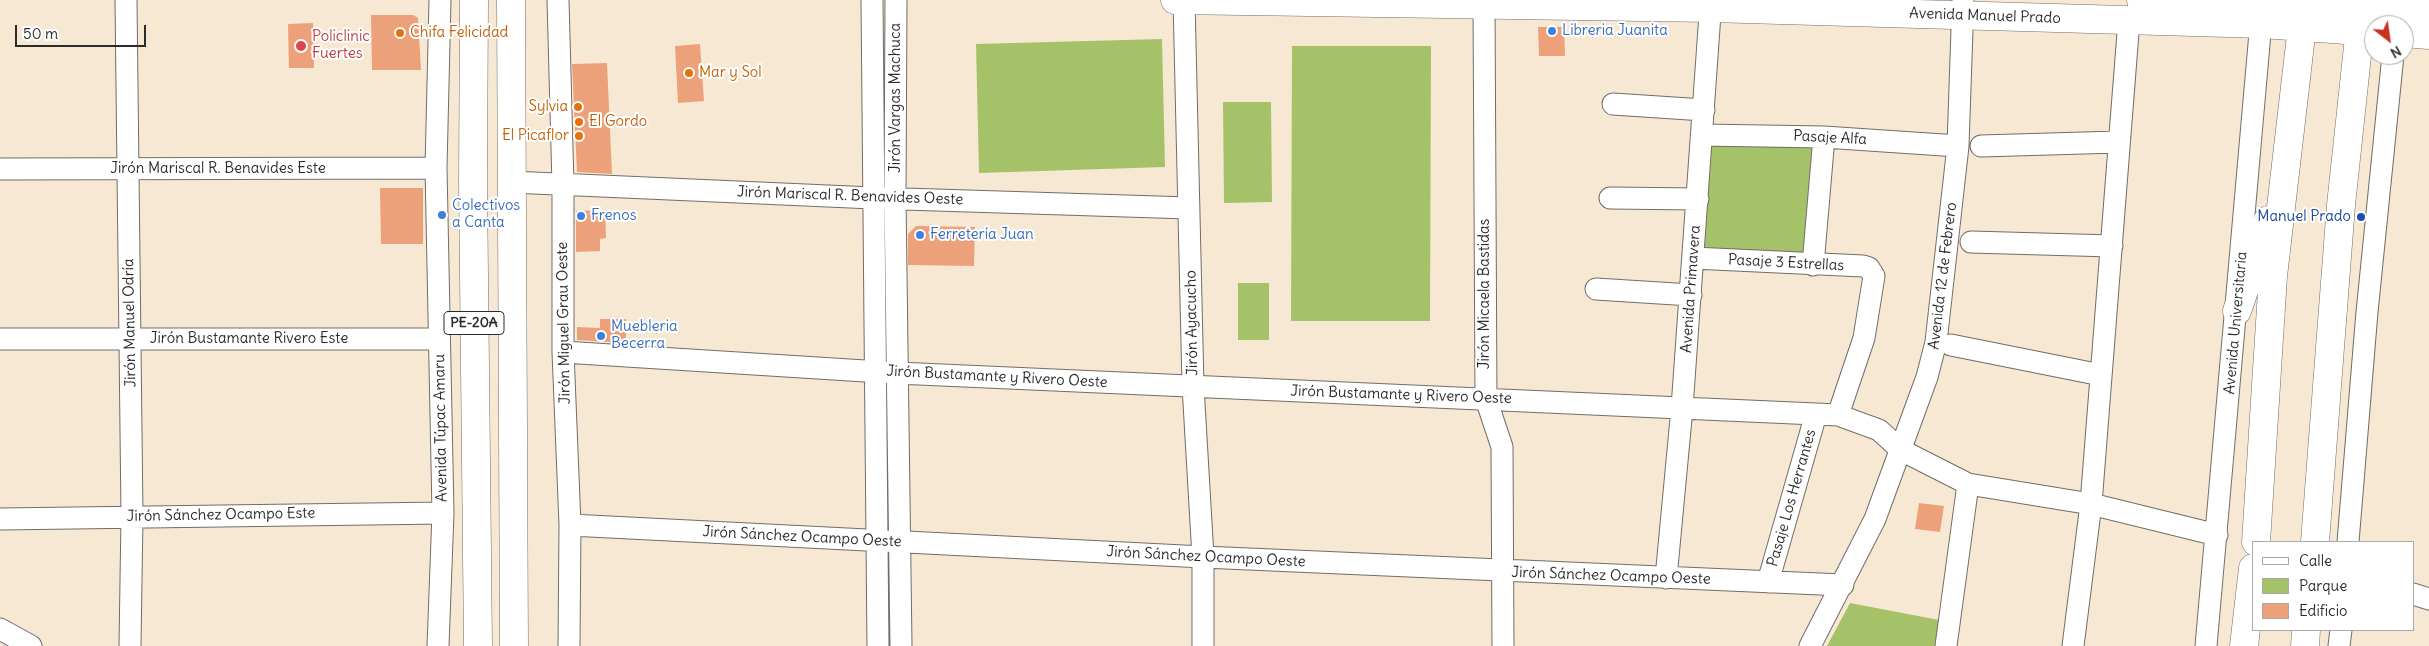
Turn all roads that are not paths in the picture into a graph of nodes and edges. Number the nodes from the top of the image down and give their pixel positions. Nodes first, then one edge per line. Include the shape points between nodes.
1 (126, 0) edge
2 (440, 0) edge
3 (474, 0) edge
4 (511, 0) edge
5 (558, 0) edge
6 (872, 0) edge
7 (896, 0) edge
8 (1175, 0) edge
9 (1184, 0) edge
10 (1275, 1) edge
11 (1484, 2) edge
12 (1711, 4) edge
13 (1848, 6) edge
14 (1963, 7) edge
15 (2262, 9) edge
16 (2135, 10) edge
17 (2303, 10) edge
18 (2429, 11) edge
19 (2409, 15) edge
20 (2364, 18) edge
21 (2364, 26) edge
22 (2414, 26) edge
23 (2429, 35) edge
24 (2392, 65) edge
25 (1613, 104) dead end
26 (1704, 110) junction
27 (1703, 135) junction
28 (1824, 137) junction
29 (2118, 142) junction
30 (1958, 146) junction
31 (1981, 146) dead end
32 (436, 168) junction
33 (2286, 168) junction
34 (0, 169) edge
35 (128, 169) junction
36 (511, 182) junction
37 (563, 185) junction
38 (873, 198) junction
39 (895, 198) junction
40 (1610, 198) dead end
41 (1698, 199) junction
42 (1189, 208) junction
43 (1971, 242) dead end
44 (2112, 246) junction
45 (1693, 258) junction
46 (1813, 265) junction
47 (1596, 289) dead end
48 (1691, 295) junction
49 (2237, 311) junction
50 (0, 339) edge
51 (130, 339) junction
52 (439, 339) junction
53 (1952, 344) dead end
54 (563, 352) junction
55 (875, 371) junction
56 (897, 373) junction
57 (2101, 375) junction
58 (1193, 386) junction
59 (1486, 399) junction
60 (1682, 408) junction
61 (1816, 414) junction
62 (1838, 415) junction
63 (1901, 450) junction
64 (1968, 484) junction
65 (2091, 504) junction
66 (443, 513) junction
67 (132, 516) junction
68 (0, 519) edge
69 (570, 525) junction
70 (2217, 535) junction
71 (876, 540) junction
72 (2256, 541) edge
73 (2315, 541) edge
74 (2348, 541) edge
75 (899, 542) junction
76 (1203, 557) junction
77 (1504, 571) junction
78 (2252, 577) edge
79 (1666, 578) junction
80 (1768, 582) junction
81 (1843, 585) junction
82 (2414, 594) edge
83 (2429, 599) edge
84 (0, 629) edge
85 (2306, 631) edge
86 (2341, 631) edge
87 (31, 646) edge
88 (130, 646) edge
89 (438, 646) edge
90 (478, 646) edge
91 (514, 646) edge
92 (569, 646) edge
93 (878, 646) edge
94 (901, 646) edge
95 (1203, 646) edge
96 (1503, 646) edge
97 (1810, 646) edge
98 (1946, 646) edge
99 (2073, 646) edge
100 (2206, 646) edge
101 (2244, 646) edge
102 (2305, 646) edge
103 (2339, 646) edge

1 - 35 street, Jirón Manuel Odría
2 - 32 street, Avenida Túpac Amaru
3 - 90 main road, PE-20A
4 - 36 main road, PE-20A
5 - 37 street, Jirón Miguel Grau Oeste
6 - 38 street, Jirón Vargas Machuca
7 - 39 street, Jirón Vargas Machuca
8 - 9 main road, Avenida Manuel Prado
9 - 10 main road, Avenida Manuel Prado
9 - 42 street, Jirón Ayacucho
10 - 11 main road, Avenida Manuel Prado
11 - 12 main road, Avenida Manuel Prado
11 - 59 street, Jirón Micaela Bastidas
12 - 13 main road, Avenida Manuel Prado
12 - 26 street, Avenida Primavera
13 - 14 main road, Avenida Manuel Prado
14 - 16 main road, Avenida Manuel Prado
14 - 30 street, Avenida 12 de Febrero
15 - 16 main road, Avenida Manuel Prado
15 - 17 main road, Avenida Manuel Prado
15 - 49 street, Avenida Universitaria
16 - 29 street
17 - 20 main road, Avenida Manuel Prado
17 - 33 main road
18 - 19 main road, Avenida Manuel Prado
21 - 73 main road via 2341,206
22 - 23 main road, Avenida Manuel Prado
24 - 74 street
25 - 26 street
26 - 27 street, Avenida Primavera
27 - 28 street, Pasaje Alfa
27 - 41 street, Avenida Primavera
28 - 30 street, Pasaje Alfa
28 - 46 street
29 - 31 street
29 - 44 street
30 - 63 street, Avenida 12 de Febrero via 1936,342
32 - 35 street, Jirón Mariscal R. Benavides Este
32 - 52 street, Avenida Túpac Amaru
33 - 49 main road
33 - 72 main road via 2273,276
34 - 35 street, Jirón Mariscal R. Benavides Este
35 - 51 street, Jirón Manuel Odría
36 - 37 street, Jirón Mariscal R. Benavides Oeste
36 - 91 main road, PE-20A
37 - 38 street, Jirón Mariscal R. Benavides Oeste
37 - 54 street, Jirón Miguel Grau Oeste
38 - 39 street, Jirón Mariscal R. Benavides Oeste
38 - 55 street, Jirón Vargas Machuca
39 - 42 street, Jirón Mariscal R. Benavides Oeste
39 - 56 street, Jirón Vargas Machuca
40 - 41 street
41 - 45 street, Avenida Primavera
42 - 58 street, Jirón Ayacucho
43 - 44 street
44 - 57 street
45 - 46 street, Pasaje 3 Estrellas
45 - 48 street, Avenida Primavera
46 - 62 street, Pasaje 3 Estrellas via 1863,266 1870,268 1874,276 1864,338
47 - 48 street
48 - 60 street, Avenida Primavera
49 - 70 street, Avenida Universitaria
50 - 51 street, Jirón Bustamante Rivero Este
51 - 52 street, Jirón Bustamante Rivero Este
51 - 67 street, Jirón Manuel Odría
52 - 66 street, Avenida Túpac Amaru
53 - 57 street
54 - 55 street, Jirón Bustamante y Rivero Oeste
54 - 69 street, Jirón Miguel Grau Oeste
55 - 56 street, Jirón Bustamante y Rivero Oeste
55 - 71 street, Jirón Vargas Machuca
56 - 58 street, Jirón Bustamante y Rivero Oeste
56 - 75 street, Jirón Vargas Machuca
57 - 65 street
58 - 59 street, Jirón Bustamante y Rivero Oeste
58 - 76 street, Jirón Ayacucho
59 - 60 street, Jirón Bustamante y Rivero Oeste
59 - 77 street, Jirón Micaela Bastidas via 1502,447
60 - 61 street, Jirón Bustamante y Rivero Oeste
60 - 79 street, Avenida Primavera
61 - 62 street, Jirón Bustamante y Rivero Oeste
61 - 80 street, Pasaje Los Herrantes
62 - 63 street, Jirón Bustamante y Rivero Oeste via 1879,430
63 - 64 street, Jirón Bustamante y Rivero Oeste
63 - 81 street, Avenida 12 de Febrero via 1875,520
64 - 65 street, Jirón Bustamante y Rivero Oeste
64 - 98 street
65 - 70 street, Jirón Bustamante y Rivero Oeste
65 - 99 street
66 - 67 street, Jirón Sánchez Ocampo Este
66 - 89 street, Avenida Túpac Amaru
67 - 68 street, Jirón Sánchez Ocampo Este
67 - 88 street, Jirón Manuel Odría
69 - 71 street, Jirón Sánchez Ocampo Oeste
69 - 92 street, Jirón Miguel Grau Oeste
70 - 100 street, Avenida Universitaria
71 - 75 street, Jirón Sánchez Ocampo Oeste
71 - 93 street, Jirón Vargas Machuca
75 - 76 street, Jirón Sánchez Ocampo Oeste
75 - 94 street, Jirón Vargas Machuca
76 - 77 street, Jirón Sánchez Ocampo Oeste
76 - 95 street, Jirón Ayacucho
77 - 79 street, Jirón Sánchez Ocampo Oeste
77 - 96 street, Jirón Micaela Bastidas
78 - 101 main road
79 - 80 street, Jirón Sánchez Ocampo Oeste
80 - 81 street, Jirón Sánchez Ocampo Oeste
81 - 97 street, Avenida 12 de Febrero
82 - 83 street
84 - 87 street
85 - 102 main road
86 - 103 street

